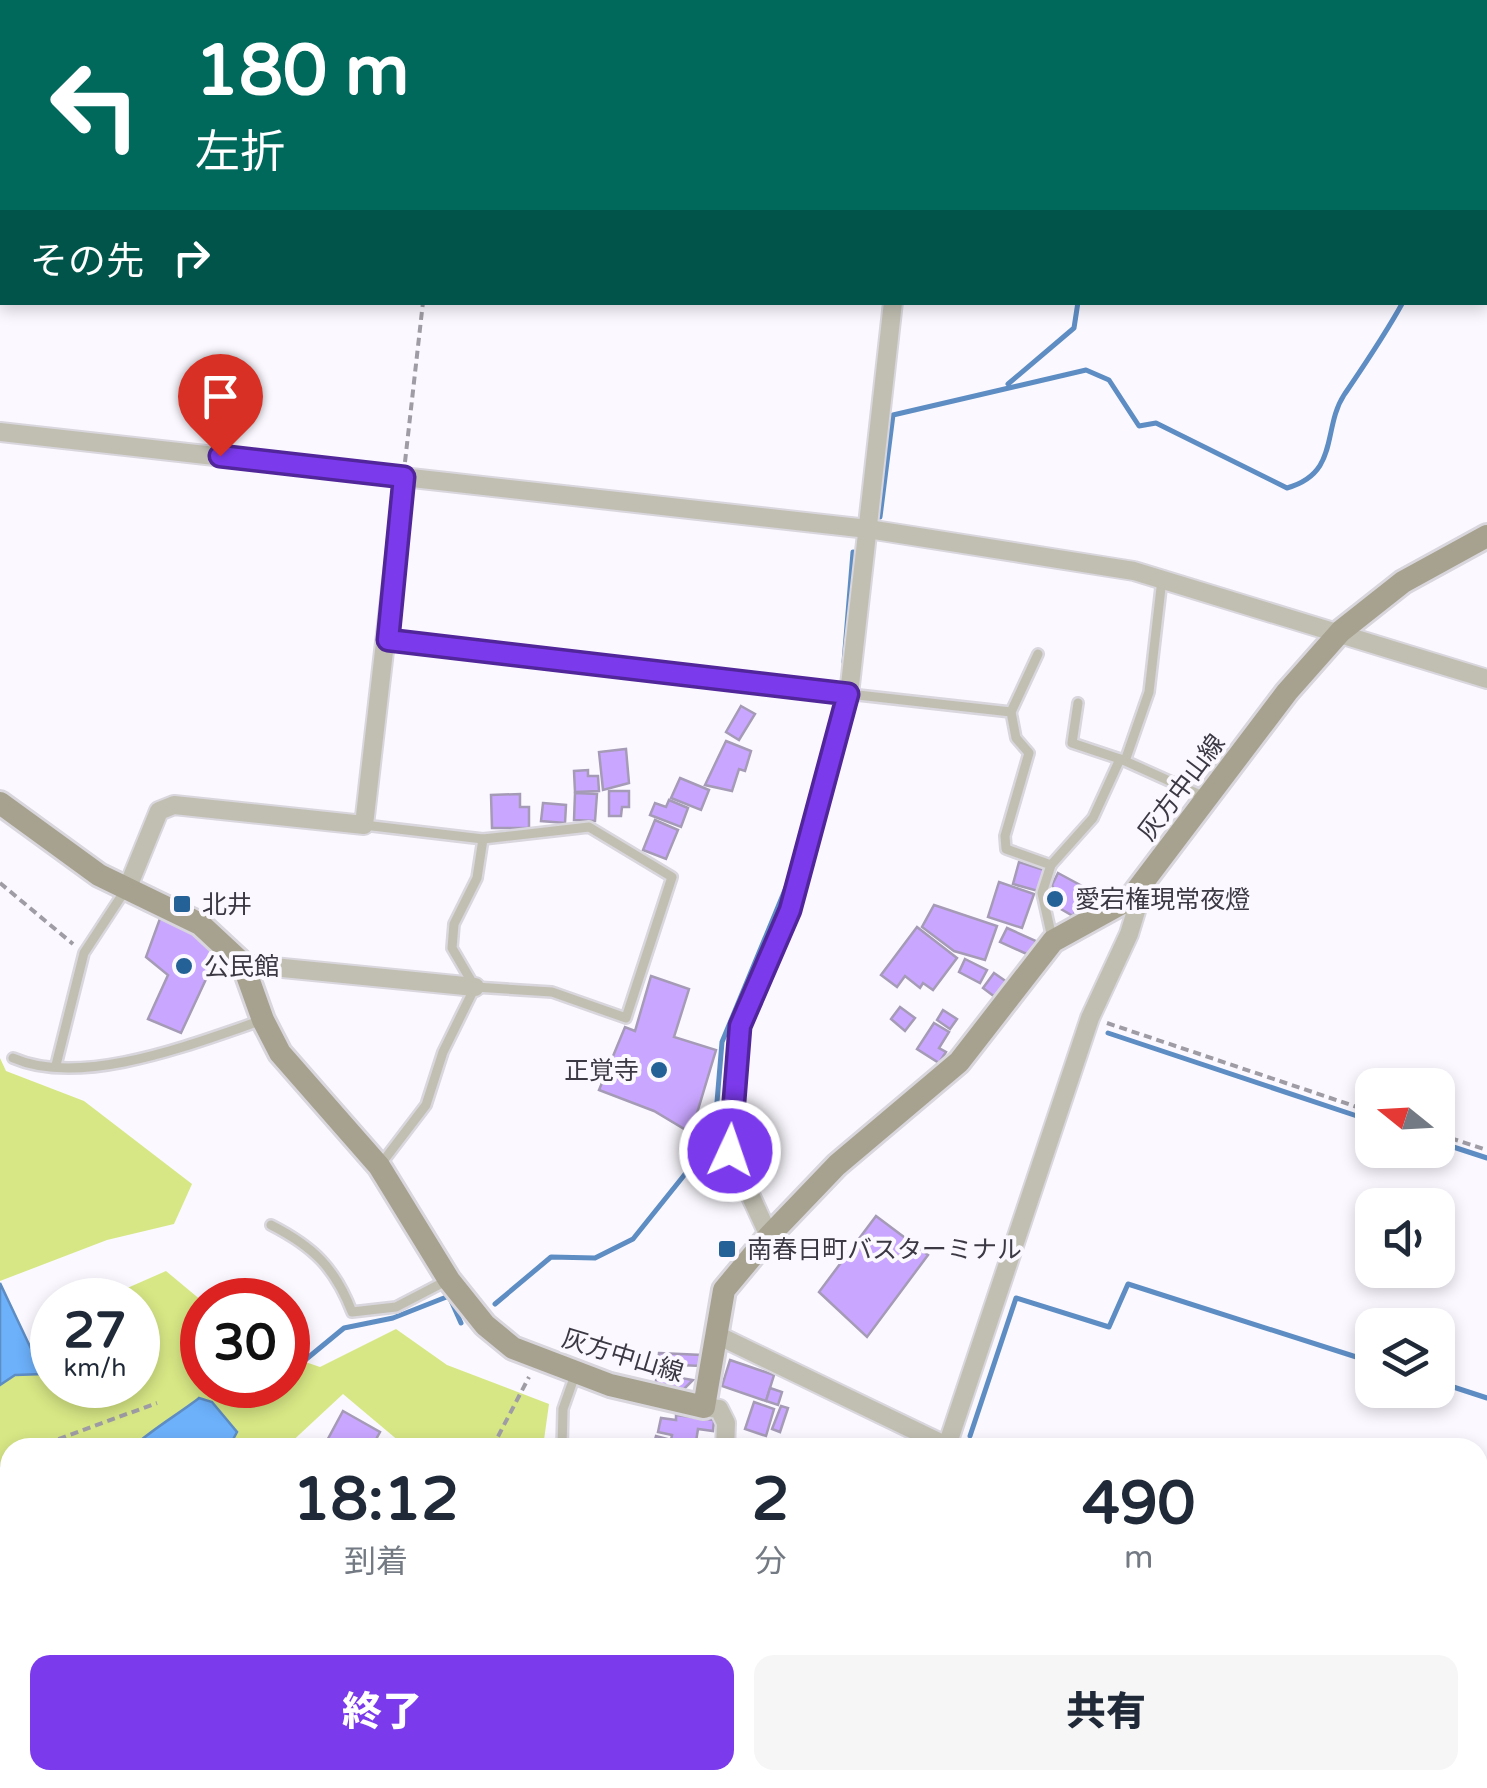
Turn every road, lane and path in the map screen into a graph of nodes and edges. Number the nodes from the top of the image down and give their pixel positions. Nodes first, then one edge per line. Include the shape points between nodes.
1 (423, 305) edge
2 (893, 305) edge
3 (0, 432) edge
4 (404, 477) junction
5 (868, 529) junction
6 (1487, 536) edge
7 (1162, 579) junction
8 (1342, 631) junction
9 (388, 640) junction
10 (1038, 654) dead end
11 (1487, 678) edge
12 (848, 694) junction
13 (1078, 703) dead end
14 (1011, 712) junction
15 (1123, 760) junction
16 (1208, 798) junction
17 (0, 802) edge
18 (364, 825) junction
19 (484, 839) junction
20 (1051, 866) junction
21 (0, 883) edge
22 (128, 887) junction
23 (1131, 898) junction
24 (1053, 941) junction
25 (84, 953) junction
26 (243, 964) junction
27 (475, 987) junction
28 (1090, 1018) junction
29 (263, 1020) junction
30 (13, 1058) dead end
31 (56, 1065) junction
32 (1355, 1106) edge
33 (1455, 1140) edge
34 (1487, 1150) edge
35 (379, 1166) junction
36 (271, 1225) dead end
37 (769, 1236) junction
38 (448, 1280) junction
39 (715, 1334) junction
40 (539, 1358) junction
41 (576, 1372) junction
42 (704, 1407) junction
43 (144, 1408) edge
44 (62, 1438) edge
45 (497, 1438) edge
46 (562, 1438) edge
47 (725, 1438) edge
48 (932, 1438) edge
49 (952, 1438) edge

1 - 4 path
2 - 5 street
3 - 4 street
4 - 5 street
4 - 9 street
5 - 7 street
5 - 12 street
6 - 8 main road, 灰方中山線 via 1403,582
7 - 8 street
7 - 15 lane via 1148,692
8 - 11 street
8 - 16 main road, 灰方中山線
9 - 12 street
9 - 18 street
10 - 14 lane
12 - 14 lane
12 - 37 street via 790,910 740,1026 730,1151
13 - 15 lane via 1072,743
14 - 20 lane via 1016,738 1029,754 1006,849
15 - 16 lane
15 - 20 lane via 1093,818
16 - 23 main road, 灰方中山線
17 - 22 main road, 灰方中山線 via 99,875
18 - 19 lane
18 - 22 street via 174,806 160,811
19 - 27 lane via 452,948
19 - 27 lane via 590,827 672,877 626,1018 552,992
20 - 24 lane via 1042,893
21 - 25 path
22 - 25 lane
22 - 26 main road, 灰方中山線 via 200,924
23 - 24 main road, 灰方中山線
23 - 28 street via 1136,911 1129,934
24 - 37 main road, 灰方中山線 via 959,1062 837,1165
25 - 31 lane
26 - 27 street
26 - 29 main road, 灰方中山線
27 - 35 lane via 426,1105
28 - 32 path
28 - 49 street
29 - 31 lane via 104,1064
29 - 35 main road, 灰方中山線 via 280,1053
30 - 31 lane via 31,1066
33 - 34 path
35 - 38 main road, 灰方中山線
36 - 38 lane via 298,1239 338,1276 352,1312 396,1307
37 - 39 main road, 灰方中山線 via 724,1290
38 - 40 main road, 灰方中山線 via 485,1325
39 - 42 main road, 灰方中山線
39 - 48 street
40 - 41 main road, 灰方中山線
40 - 45 path
41 - 42 main road, 灰方中山線
41 - 46 lane via 563,1409
42 - 47 street via 718,1409
43 - 44 path

